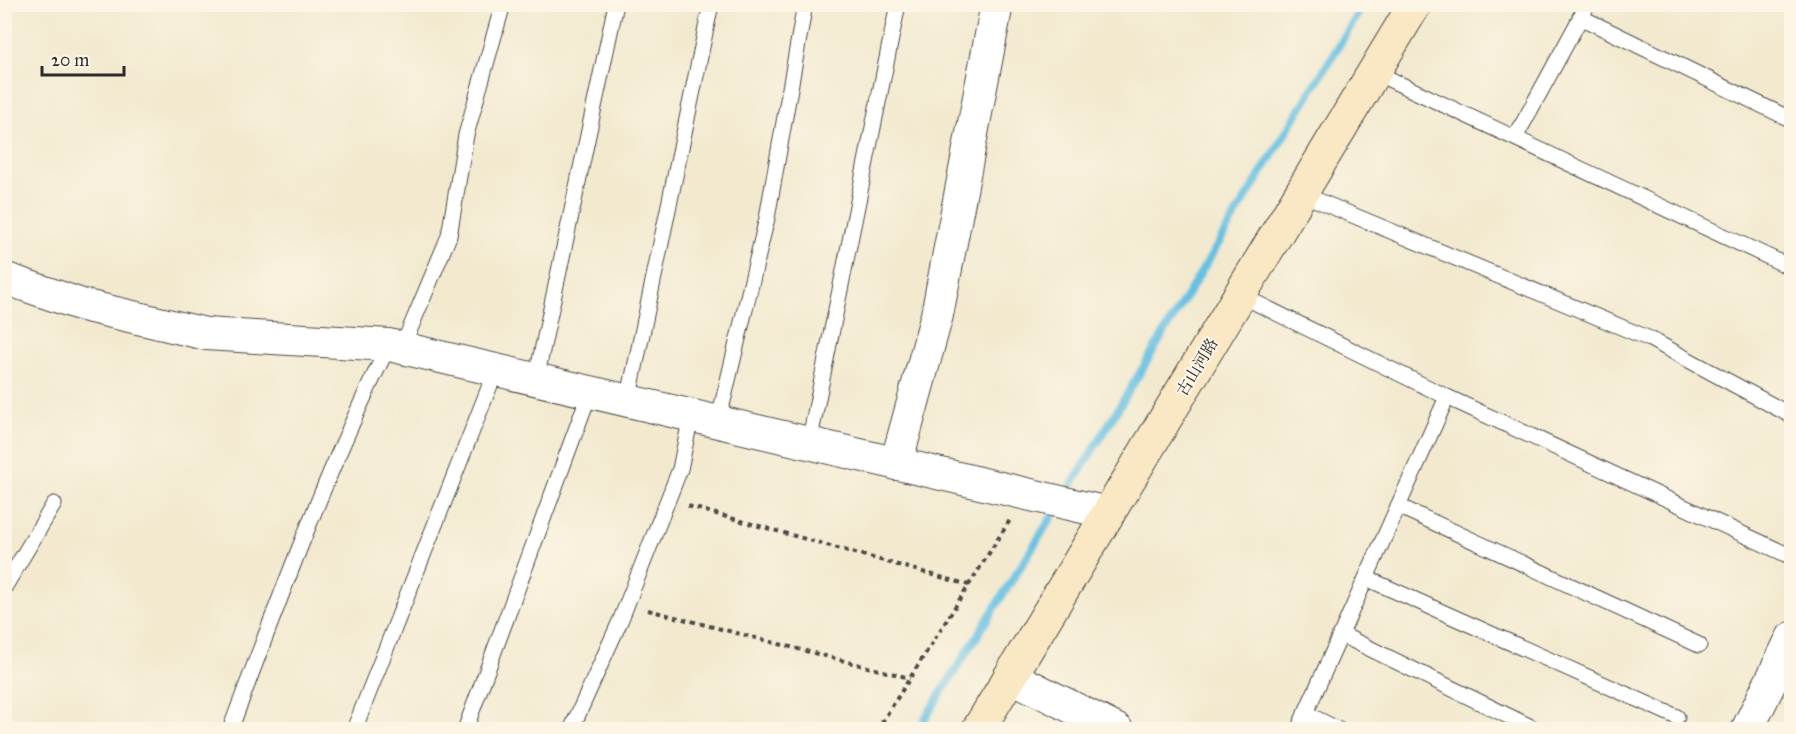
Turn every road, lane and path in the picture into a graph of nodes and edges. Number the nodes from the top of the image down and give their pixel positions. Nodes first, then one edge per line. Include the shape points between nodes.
1 (503, 4) edge
2 (616, 4) edge
3 (711, 4) edge
4 (805, 4) edge
5 (898, 4) edge
6 (997, 4) edge
7 (1415, 4) edge
8 (1584, 11) edge
9 (1374, 72) junction
10 (1791, 120) edge
11 (1515, 138) junction
12 (1302, 194) junction
13 (1791, 268) edge
14 (4, 278) edge
15 (1240, 295) junction
16 (395, 346) junction
17 (496, 370) junction
18 (536, 379) junction
19 (590, 392) junction
20 (1447, 397) junction
21 (628, 401) junction
22 (1791, 416) edge
23 (704, 419) junction
24 (809, 443) junction
25 (896, 464) junction
26 (668, 500) junction
27 (1049, 500) junction
28 (54, 504) dead end
29 (1398, 506) junction
30 (1108, 513) junction
31 (1791, 557) edge
32 (1366, 578) junction
33 (969, 585) junction
34 (4, 588) edge
35 (627, 604) junction
36 (1340, 634) junction
37 (1791, 638) edge
38 (1699, 645) dead end
39 (1010, 676) junction
40 (909, 678) junction
41 (1305, 713) junction
42 (1677, 717) dead end
43 (230, 729) edge
44 (354, 729) edge
45 (465, 729) edge
46 (571, 729) edge
47 (877, 729) edge
48 (978, 729) edge
49 (1117, 729) edge
50 (1298, 729) edge
51 (1339, 729) edge
52 (1537, 729) edge
53 (1747, 729) edge

1 - 16 lane via 466,135 449,236
2 - 18 lane
3 - 21 lane
4 - 23 lane via 767,218
5 - 24 lane
6 - 25 street via 936,315
7 - 9 street, 古山河路
8 - 10 lane
8 - 11 lane
9 - 11 lane
9 - 12 street, 古山河路
11 - 13 lane
12 - 15 street, 古山河路
12 - 22 lane via 1650,339
14 - 16 street via 82,305 206,334
15 - 20 lane
15 - 30 street, 古山河路
16 - 17 street
16 - 43 lane via 353,419
17 - 18 street
17 - 44 lane
18 - 19 street
19 - 21 street
19 - 45 lane
20 - 29 lane
20 - 31 lane
21 - 23 street
23 - 24 street
23 - 26 lane
24 - 25 street
25 - 27 street
26 - 33 path
26 - 35 lane
27 - 30 street
27 - 33 path
28 - 34 lane
29 - 32 lane
29 - 38 lane
30 - 39 street, 古山河路
32 - 36 lane
32 - 42 lane
33 - 40 path
35 - 40 path
35 - 46 lane
36 - 41 lane
36 - 52 lane
37 - 53 street
39 - 48 street, 古山河路
39 - 49 street
40 - 47 path
41 - 50 lane
41 - 51 lane

